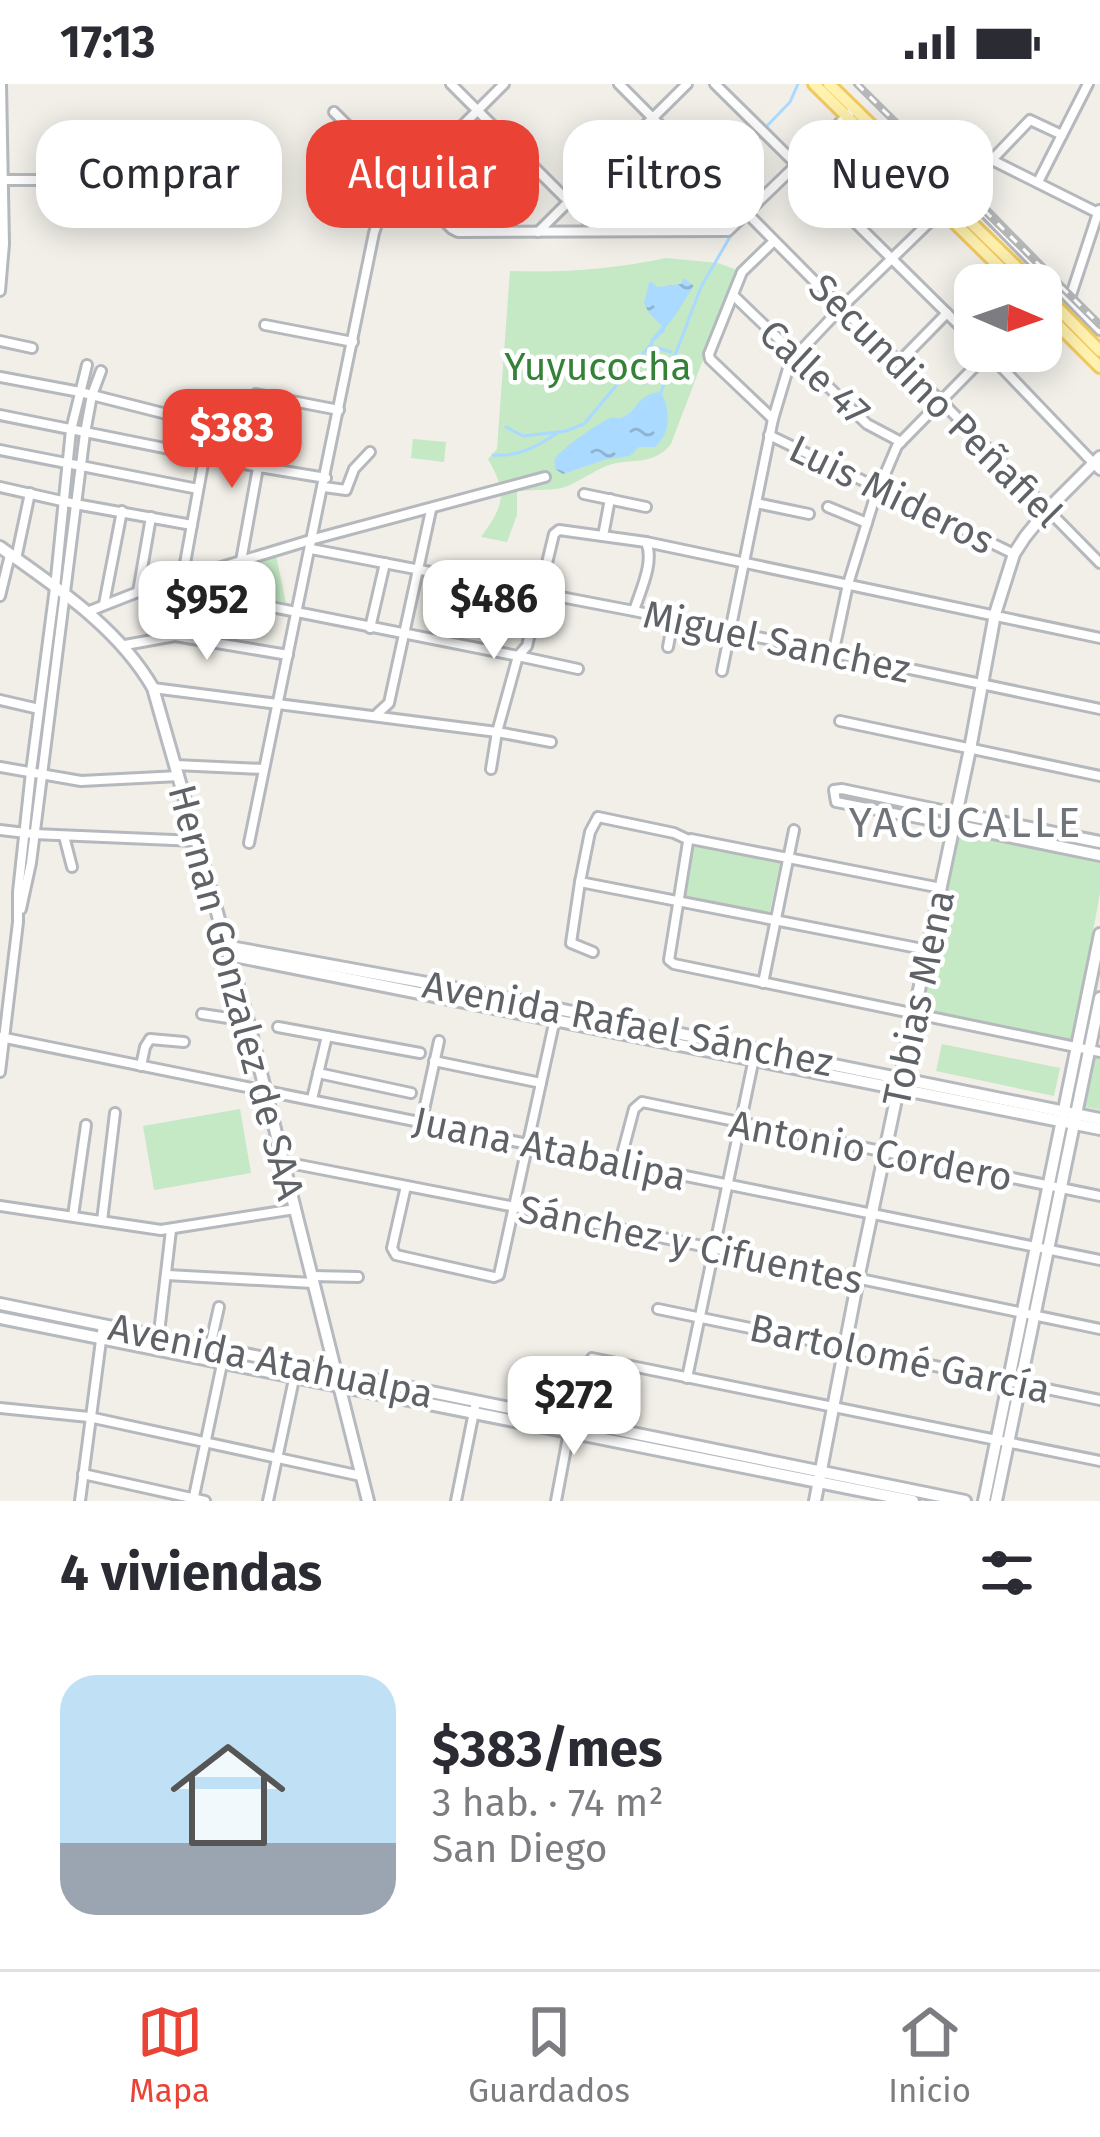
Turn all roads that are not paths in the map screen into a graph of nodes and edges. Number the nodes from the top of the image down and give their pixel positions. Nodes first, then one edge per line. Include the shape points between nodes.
1 (1, 84) edge
2 (451, 84) edge
3 (504, 84) edge
4 (619, 84) edge
5 (687, 84) edge
6 (716, 84) edge
7 (814, 84) edge
8 (830, 84) edge
9 (1088, 84) edge
10 (0, 106) edge
11 (478, 111) junction
12 (334, 112) dead end
13 (851, 112) junction
14 (654, 118) joint
15 (342, 120) edge
16 (469, 120) edge
17 (843, 120) edge
18 (859, 120) edge
19 (1, 125) edge
20 (1062, 135) junction
21 (788, 156) edge
22 (993, 159) edge
23 (993, 160) edge
24 (788, 174) edge
25 (2, 178) edge
26 (36, 179) edge
27 (1038, 182) junction
28 (563, 196) edge
29 (764, 197) edge
30 (563, 208) edge
31 (1099, 211) edge
32 (993, 220) edge
33 (376, 228) edge
34 (452, 228) edge
35 (595, 228) edge
36 (728, 228) edge
37 (761, 228) edge
38 (861, 228) edge
39 (924, 228) edge
40 (967, 228) edge
41 (972, 228) edge
42 (599, 232) junction
43 (537, 233) junction
44 (774, 241) junction
45 (892, 259) junction
46 (999, 264) edge
47 (1012, 264) edge
48 (1, 284) edge
49 (733, 295) junction
50 (1070, 298) junction
51 (841, 308) junction
52 (1062, 312) edge
53 (947, 313) junction
54 (954, 320) edge
55 (265, 325) dead end
56 (1062, 329) edge
57 (1100, 330) edge
58 (0, 341) edge
59 (353, 342) junction
60 (32, 348) dead end
61 (1100, 351) edge
62 (796, 356) junction
63 (899, 362) junction
64 (87, 365) dead end
65 (1100, 368) edge
66 (101, 371) dead end
67 (969, 372) edge
68 (1008, 372) edge
69 (0, 377) edge
70 (80, 392) junction
71 (256, 394) dead end
72 (92, 395) junction
73 (941, 401) junction
74 (339, 410) junction
75 (0, 415) edge
76 (772, 419) junction
77 (265, 429) dead end
78 (71, 430) junction
79 (85, 433) junction
80 (770, 435) junction
81 (901, 442) junction
82 (0, 450) edge
83 (370, 452) dead end
84 (205, 457) junction
85 (1098, 463) edge
86 (69, 464) junction
87 (82, 467) junction
88 (259, 467) junction
89 (544, 477) dead end
90 (325, 482) junction
91 (0, 487) edge
92 (879, 487) junction
93 (199, 489) junction
94 (30, 493) junction
95 (584, 494) dead end
96 (610, 499) junction
97 (64, 501) junction
98 (756, 503) junction
99 (75, 504) junction
100 (646, 507) dead end
101 (828, 507) dead end
102 (431, 510) junction
103 (1046, 511) junction
104 (122, 512) junction
105 (809, 514) dead end
106 (151, 518) junction
107 (867, 523) junction
108 (192, 525) junction
109 (603, 536) junction
110 (646, 542) junction
111 (312, 544) junction
112 (9, 554) edge
113 (1014, 554) junction
114 (242, 561) junction
115 (385, 562) junction
116 (1100, 563) edge
117 (743, 564) junction
118 (419, 568) junction
119 (182, 580) junction
120 (848, 584) junction
121 (59, 591) junction
122 (137, 592) junction
123 (541, 594) junction
124 (0, 596) edge
125 (104, 604) junction
126 (634, 611) junction
127 (86, 612) junction
128 (297, 614) junction
129 (995, 614) junction
130 (673, 620) junction
131 (370, 628) junction
132 (728, 632) junction
133 (405, 635) junction
134 (1100, 638) edge
135 (125, 645) junction
136 (668, 647) dead end
137 (288, 655) junction
138 (833, 655) junction
139 (518, 656) junction
140 (578, 669) dead end
141 (722, 671) dead end
142 (983, 683) junction
143 (153, 688) junction
144 (0, 700) edge
145 (278, 705) junction
146 (1100, 709) edge
147 (44, 711) junction
148 (374, 716) junction
149 (840, 721) dead end
150 (497, 732) junction
151 (551, 742) dead end
152 (970, 749) junction
153 (0, 766) edge
154 (263, 769) junction
155 (491, 769) dead end
156 (177, 771) junction
157 (35, 772) junction
158 (1100, 776) edge
159 (955, 819) junction
160 (0, 830) edge
161 (794, 830) dead end
162 (29, 833) junction
163 (64, 836) junction
164 (198, 841) junction
165 (1100, 842) edge
166 (249, 843) dead end
167 (688, 843) junction
168 (1100, 855) edge
169 (787, 858) junction
170 (73, 867) dead end
171 (580, 882) junction
172 (941, 888) junction
173 (678, 901) junction
174 (776, 922) junction
175 (1100, 934) edge
176 (928, 950) junction
177 (227, 951) junction
178 (593, 952) dead end
179 (5, 976) edge
180 (763, 983) junction
181 (1100, 998) edge
182 (915, 1013) junction
183 (202, 1014) dead end
184 (555, 1019) junction
185 (248, 1021) junction
186 (278, 1027) dead end
187 (327, 1036) junction
188 (2, 1037) edge
189 (439, 1041) dead end
190 (184, 1042) dead end
191 (1089, 1049) edge
192 (420, 1053) dead end
193 (754, 1058) junction
194 (434, 1061) junction
195 (791, 1061) junction
196 (142, 1066) junction
197 (0, 1072) edge
198 (318, 1073) junction
199 (900, 1082) junction
200 (541, 1083) junction
201 (265, 1091) junction
202 (411, 1093) dead end
203 (312, 1100) junction
204 (424, 1110) dead end
205 (115, 1113) dead end
206 (1070, 1118) junction
207 (1100, 1119) edge
208 (740, 1124) junction
209 (86, 1125) dead end
210 (1100, 1130) edge
211 (529, 1142) junction
212 (885, 1153) junction
213 (282, 1162) junction
214 (620, 1162) junction
215 (728, 1185) junction
216 (406, 1186) junction
217 (1055, 1187) junction
218 (1100, 1196) edge
219 (0, 1206) edge
220 (515, 1207) junction
221 (296, 1209) junction
222 (873, 1211) junction
223 (73, 1216) junction
224 (102, 1220) junction
225 (171, 1230) junction
226 (715, 1248) junction
227 (1042, 1248) junction
228 (1100, 1260) edge
229 (167, 1275) junction
230 (358, 1277) dead end
231 (312, 1279) junction
232 (858, 1279) junction
233 (0, 1304) edge
234 (219, 1307) dead end
235 (658, 1309) dead end
236 (1029, 1314) junction
237 (700, 1317) junction
238 (0, 1318) edge
239 (1100, 1329) edge
240 (102, 1332) junction
241 (158, 1343) junction
242 (844, 1346) junction
243 (210, 1347) junction
244 (224, 1357) junction
245 (592, 1358) dead end
246 (295, 1371) junction
247 (336, 1374) junction
248 (687, 1378) junction
249 (1014, 1382) junction
250 (340, 1388) junction
251 (1100, 1400) edge
252 (832, 1407) junction
253 (0, 1408) edge
254 (476, 1408) junction
255 (89, 1417) junction
256 (569, 1428) junction
257 (207, 1441) junction
258 (1003, 1442) junction
259 (277, 1457) junction
260 (1100, 1461) edge
261 (83, 1474) junction
262 (361, 1476) junction
263 (819, 1476) junction
264 (932, 1497) edge
265 (193, 1500) edge
266 (80, 1501) edge
267 (205, 1501) edge
268 (268, 1501) edge
269 (368, 1501) edge
270 (456, 1501) edge
271 (556, 1501) edge
272 (815, 1501) edge
273 (913, 1501) edge
274 (965, 1501) edge
275 (984, 1501) edge
276 (996, 1501) edge

1 - 10 street
2 - 11 street
3 - 11 street
4 - 14 street, Secundino Peñafiel
5 - 14 street
6 - 21 street
7 - 13 main road
8 - 13 main road
9 - 20 street
10 - 19 street
11 - 16 street
11 - 28 street
12 - 15 street
13 - 17 street
13 - 18 main road
19 - 25 street
20 - 22 street via 1030,120
20 - 27 street
23 - 27 street
24 - 29 street
25 - 26 street
25 - 48 street
27 - 31 street
30 - 43 street
31 - 50 street
32 - 50 street
33 - 59 street
34 - 43 street
35 - 42 street
36 - 42 street
37 - 44 street, Secundino Peñafiel
38 - 45 street
39 - 45 street
40 - 46 main road
41 - 47 main road
42 - 43 street
44 - 49 street, Luis Mideros via 742,272
44 - 51 street, Secundino Peñafiel
45 - 51 street
45 - 53 street
49 - 62 street, Calle 47
49 - 76 street, Luis Mideros via 710,359
50 - 57 street
51 - 62 street
51 - 63 street, Secundino Peñafiel
52 - 61 main road
53 - 54 street
53 - 63 street
55 - 59 street
56 - 65 main road
58 - 60 street
59 - 74 street
62 - 76 street
62 - 81 street, Calle 47 via 867,424
63 - 73 street, Secundino Peñafiel
64 - 70 street
66 - 72 street
67 - 73 street
68 - 85 street
69 - 70 street
70 - 72 street
70 - 78 street
71 - 74 street
72 - 79 street
72 - 84 street via 207,422
73 - 81 street
73 - 103 street, Secundino Peñafiel
74 - 90 street
75 - 78 street
76 - 80 street
77 - 88 street
78 - 79 street
78 - 86 street
79 - 84 street
79 - 87 street
80 - 92 street, Luis Mideros
80 - 98 street
81 - 92 street
82 - 86 street
83 - 90 street via 346,490
84 - 88 street
84 - 93 street
85 - 103 street, Tobias Mena
86 - 87 street
86 - 97 street
87 - 93 street
87 - 99 street
88 - 90 street
88 - 114 street
89 - 102 street
90 - 111 street
91 - 94 street
92 - 107 street
92 - 113 street, Luis Mideros
93 - 108 street
94 - 97 street
94 - 112 street
95 - 96 street
96 - 100 street
96 - 109 street
97 - 99 street
97 - 121 street
98 - 105 street
98 - 117 street
99 - 104 street
99 - 121 street
101 - 107 street
102 - 111 street
102 - 118 street
103 - 113 street, Tobias Mena
103 - 116 street, Secundino Peñafiel
104 - 106 street
104 - 125 street
106 - 108 street
106 - 122 street
107 - 120 street
108 - 119 street
109 - 110 street
109 - 123 street via 554,534
110 - 117 street
110 - 126 street via 650,557
111 - 114 street
111 - 115 street, Miguel Sanchez
111 - 128 street
112 - 121 street, Hernan Gonzalez de SAA
112 - 124 street
113 - 129 street, Tobias Mena
114 - 119 street
115 - 118 street, Miguel Sanchez
115 - 131 street
117 - 120 street
117 - 132 street
118 - 123 street, Miguel Sanchez
118 - 133 street
119 - 122 street
119 - 128 street via 196,592
120 - 129 street
120 - 138 street
121 - 127 street, Hernan Gonzalez de SAA
121 - 147 street
122 - 125 street
123 - 126 street, Miguel Sanchez
123 - 139 street
125 - 127 street
126 - 130 street, Miguel Sanchez
127 - 135 street, Hernan Gonzalez de SAA
128 - 131 street
128 - 137 street
129 - 134 street
129 - 142 street, Tobias Mena
130 - 132 street, Miguel Sanchez
130 - 136 street
131 - 133 street
132 - 138 street, Miguel Sanchez
132 - 141 street
133 - 139 street
133 - 148 street via 389,703
135 - 137 street via 175,635
135 - 143 street, Hernan Gonzalez de SAA
137 - 145 street
138 - 142 street, Miguel Sanchez
139 - 140 street
139 - 150 street
142 - 146 street, Miguel Sanchez
142 - 152 street, Tobias Mena
143 - 145 street
143 - 156 street, Hernan Gonzalez de SAA
144 - 147 street
145 - 148 street
145 - 154 street
147 - 157 street
148 - 150 street
149 - 152 street
150 - 151 street
150 - 155 street
152 - 158 street
152 - 159 street, Tobias Mena
153 - 157 street
154 - 156 street
154 - 166 street
156 - 157 street via 81,781
156 - 164 street, Hernan Gonzalez de SAA
157 - 162 street
159 - 159 street via 842,789 834,794 836,802
159 - 165 street
159 - 168 street
159 - 172 street, Tobias Mena
160 - 162 street
161 - 169 street
162 - 163 street
162 - 179 street via 27,891
163 - 164 street
163 - 170 street
164 - 177 street, Hernan Gonzalez de SAA
167 - 169 street
167 - 171 street via 598,817
167 - 173 street
169 - 172 street
169 - 174 street
171 - 173 street
171 - 178 street via 571,943
172 - 176 street, Tobias Mena
173 - 174 street
173 - 180 street via 670,963
174 - 176 street
174 - 180 street
175 - 191 street
176 - 182 street, Tobias Mena
177 - 184 street, Avenida Rafael Sánchez
177 - 185 street, Hernan Gonzalez de SAA
177 - 195 street, Avenida Rafael Sánchez
179 - 188 street
180 - 182 street
181 - 191 street
182 - 191 street
182 - 199 street, Tobias Mena
183 - 185 street
184 - 193 street, Avenida Rafael Sánchez
184 - 200 street
185 - 201 street, Hernan Gonzalez de SAA
186 - 187 street
187 - 192 street
187 - 198 street
188 - 196 street, Juana Atabalipa
188 - 197 street
189 - 194 street
190 - 196 street via 150,1039
191 - 206 street
193 - 195 street, Avenida Rafael Sánchez
193 - 208 street
194 - 200 street
194 - 204 street
195 - 199 street, Avenida Rafael Sánchez
196 - 201 street, Juana Atabalipa
198 - 202 street
198 - 203 street
199 - 206 street, Avenida Rafael Sánchez
199 - 212 street, Tobias Mena
200 - 211 street
201 - 203 street, Juana Atabalipa
201 - 213 street, Hernan Gonzalez de SAA
203 - 211 street, Juana Atabalipa
205 - 224 street
206 - 207 street, Avenida Rafael Sánchez
206 - 210 street, Avenida Rafael Sánchez
206 - 217 street
208 - 212 street, Antonio Cordero
208 - 214 street, Antonio Cordero via 641,1102
208 - 215 street
209 - 223 street
211 - 214 street, Juana Atabalipa
211 - 220 street
212 - 217 street, Antonio Cordero
212 - 222 street, Tobias Mena
213 - 216 street, Sánchez y Cifuentes
213 - 221 street, Hernan Gonzalez de SAA
214 - 215 street, Juana Atabalipa
215 - 222 street, Juana Atabalipa
215 - 226 street
216 - 220 street, Sánchez y Cifuentes
216 - 220 street via 396,1255 494,1277
217 - 218 street, Antonio Cordero
217 - 227 street
219 - 223 street
220 - 226 street, Sánchez y Cifuentes
221 - 225 street
221 - 231 street, Hernan Gonzalez de SAA
222 - 227 street, Juana Atabalipa
222 - 232 street, Tobias Mena
223 - 224 street
224 - 225 street
225 - 229 street
226 - 232 street, Sánchez y Cifuentes
226 - 237 street
227 - 228 street, Juana Atabalipa
227 - 236 street
229 - 231 street
229 - 241 street
230 - 231 street
231 - 247 street, Hernan Gonzalez de SAA
232 - 236 street, Sánchez y Cifuentes
232 - 242 street, Tobias Mena
233 - 240 street, Avenida Atahualpa
234 - 243 street
235 - 237 street, Bartolomé García
236 - 239 street, Sánchez y Cifuentes
236 - 249 street
237 - 242 street, Bartolomé García
237 - 248 street
238 - 240 street, Avenida Atahualpa
240 - 241 street, Avenida Atahualpa
240 - 255 street
241 - 243 street, Avenida Atahualpa
241 - 244 street, Avenida Atahualpa
242 - 249 street, Bartolomé García
242 - 252 street, Tobias Mena
243 - 244 street, Avenida Atahualpa
244 - 246 street, Avenida Atahualpa
244 - 257 street
245 - 248 street
246 - 247 street, Avenida Atahualpa
246 - 250 street, Avenida Atahualpa
246 - 259 street
247 - 250 street, Hernan Gonzalez de SAA
247 - 254 street, Avenida Atahualpa
248 - 252 street
249 - 251 street, Bartolomé García
249 - 258 street
250 - 254 street, Avenida Atahualpa
250 - 262 street, Hernan Gonzalez de SAA
252 - 258 street
252 - 263 street, Tobias Mena
253 - 255 street
254 - 256 street, Avenida Atahualpa
254 - 270 street
255 - 257 street
255 - 261 street
256 - 263 street, Avenida Atahualpa
256 - 271 street
257 - 259 street
257 - 265 street
258 - 260 street
258 - 275 street
258 - 276 street
259 - 262 street
259 - 268 street
261 - 265 street
261 - 266 street
262 - 269 street, Hernan Gonzalez de SAA
263 - 264 street, Avenida Atahualpa
263 - 272 street, Tobias Mena
263 - 273 street, Avenida Atahualpa
264 - 274 street, Avenida Atahualpa
265 - 267 street

